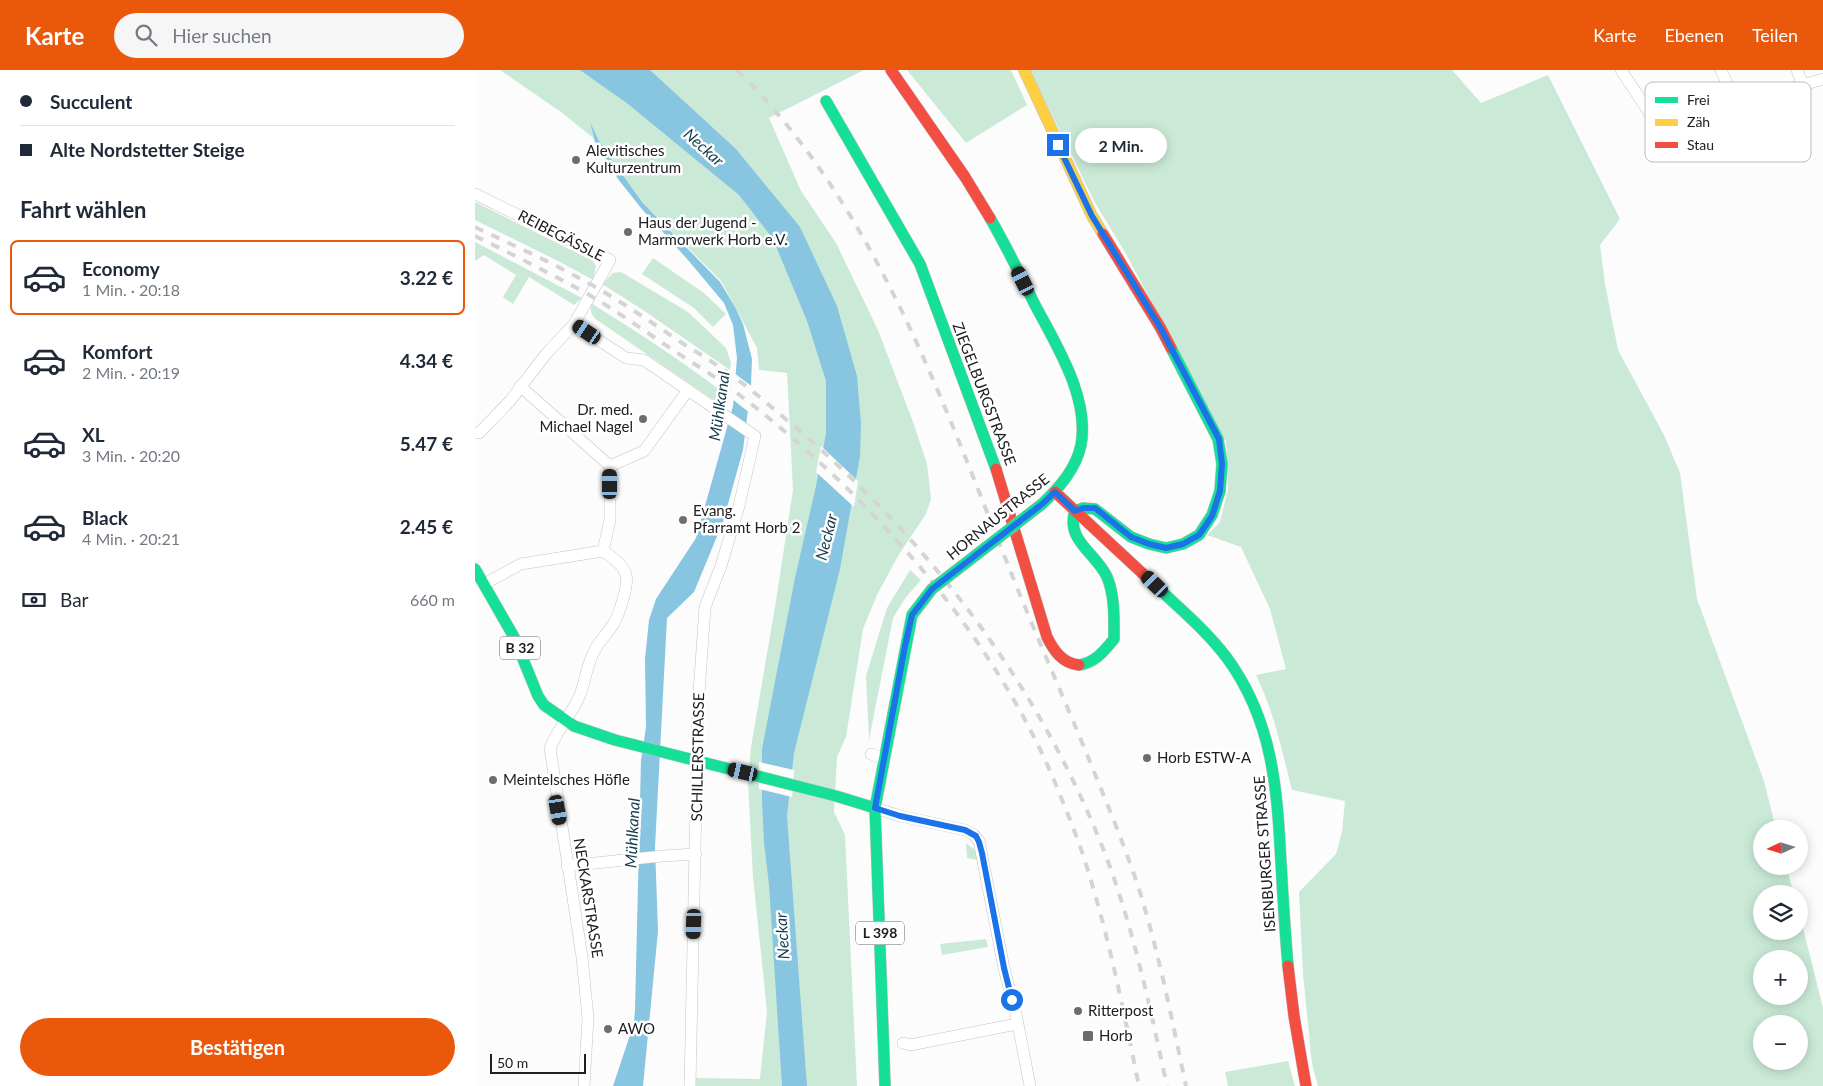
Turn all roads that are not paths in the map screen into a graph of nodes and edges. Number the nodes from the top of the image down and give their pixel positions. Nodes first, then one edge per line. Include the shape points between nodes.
1 (891, 70) edge
2 (1024, 70) edge
3 (1621, 70) edge
4 (1721, 70) edge
5 (1797, 70) edge
6 (1823, 79) edge
7 (1726, 82) edge
8 (1802, 82) edge
9 (1811, 83) edge
10 (826, 101) dead end
11 (1645, 106) edge
12 (475, 194) edge
13 (574, 324) junction
14 (520, 386) junction
15 (688, 390) junction
16 (475, 433) edge
17 (610, 466) junction
18 (1055, 492) junction
19 (1075, 511) junction
20 (603, 551) junction
21 (475, 569) edge
22 (484, 584) junction
23 (566, 721) junction
24 (871, 754) dead end
25 (884, 759) junction
26 (697, 761) junction
27 (875, 808) junction
28 (696, 854) junction
29 (567, 866) junction
30 (1017, 1024) junction
31 (907, 1044) dead end
32 (584, 1086) edge
33 (690, 1086) edge
34 (885, 1086) edge
35 (1030, 1086) edge
36 (1306, 1086) edge

1 - 18 street, HORNAUSTRASSE via 975,192 997,230 1076,391 1082,422 1080,448 1070,474
2 - 19 street via 1092,216 1160,327 1219,439 1222,464 1220,491 1212,516 1199,535 1183,544 1166,548 1149,544 1131,537 1095,508
3 - 11 street
4 - 7 street
5 - 8 street
6 - 9 street
10 - 19 street, ZIEGELBURGSTRASSE via 920,264 995,465 1051,647 1059,658 1085,665 1096,659 1114,639 1114,621 1106,577 1072,529 1071,518
12 - 13 street, REIBEGÄSSLE via 610,260
13 - 14 street, REIBEGÄSSLE
13 - 15 street via 626,358 645,360
14 - 16 street, REIBEGÄSSLE via 479,433
14 - 17 street
15 - 17 street via 643,451
15 - 26 street, SCHILLERSTRASSE via 751,434 751,457 739,506 705,607
17 - 20 street via 610,520
18 - 19 street, ISENBURGER STRASSE
18 - 25 street, HORNAUSTRASSE, bridge via 932,589 912,615
19 - 36 street, ISENBURGER STRASSE via 1127,557 1222,652 1259,718 1271,756 1279,802 1288,956
20 - 22 street via 521,564
20 - 23 street, NECKARSTRASSE via 626,573 627,583 614,623 596,647
21 - 22 street, B 32
22 - 23 street, B 32 via 515,637 538,696 544,705
23 - 26 street, B 32 via 615,740
23 - 29 street, NECKARSTRASSE via 549,748
24 - 25 street
25 - 27 street, HORNAUSTRASSE
26 - 27 street, B 32
26 - 28 street, SCHILLERSTRASSE
27 - 30 street via 965,830 976,836
27 - 34 street, L 398
28 - 29 street
28 - 33 street, SCHILLERSTRASSE
29 - 32 street, NECKARSTRASSE via 588,1018
30 - 31 street
30 - 35 street

